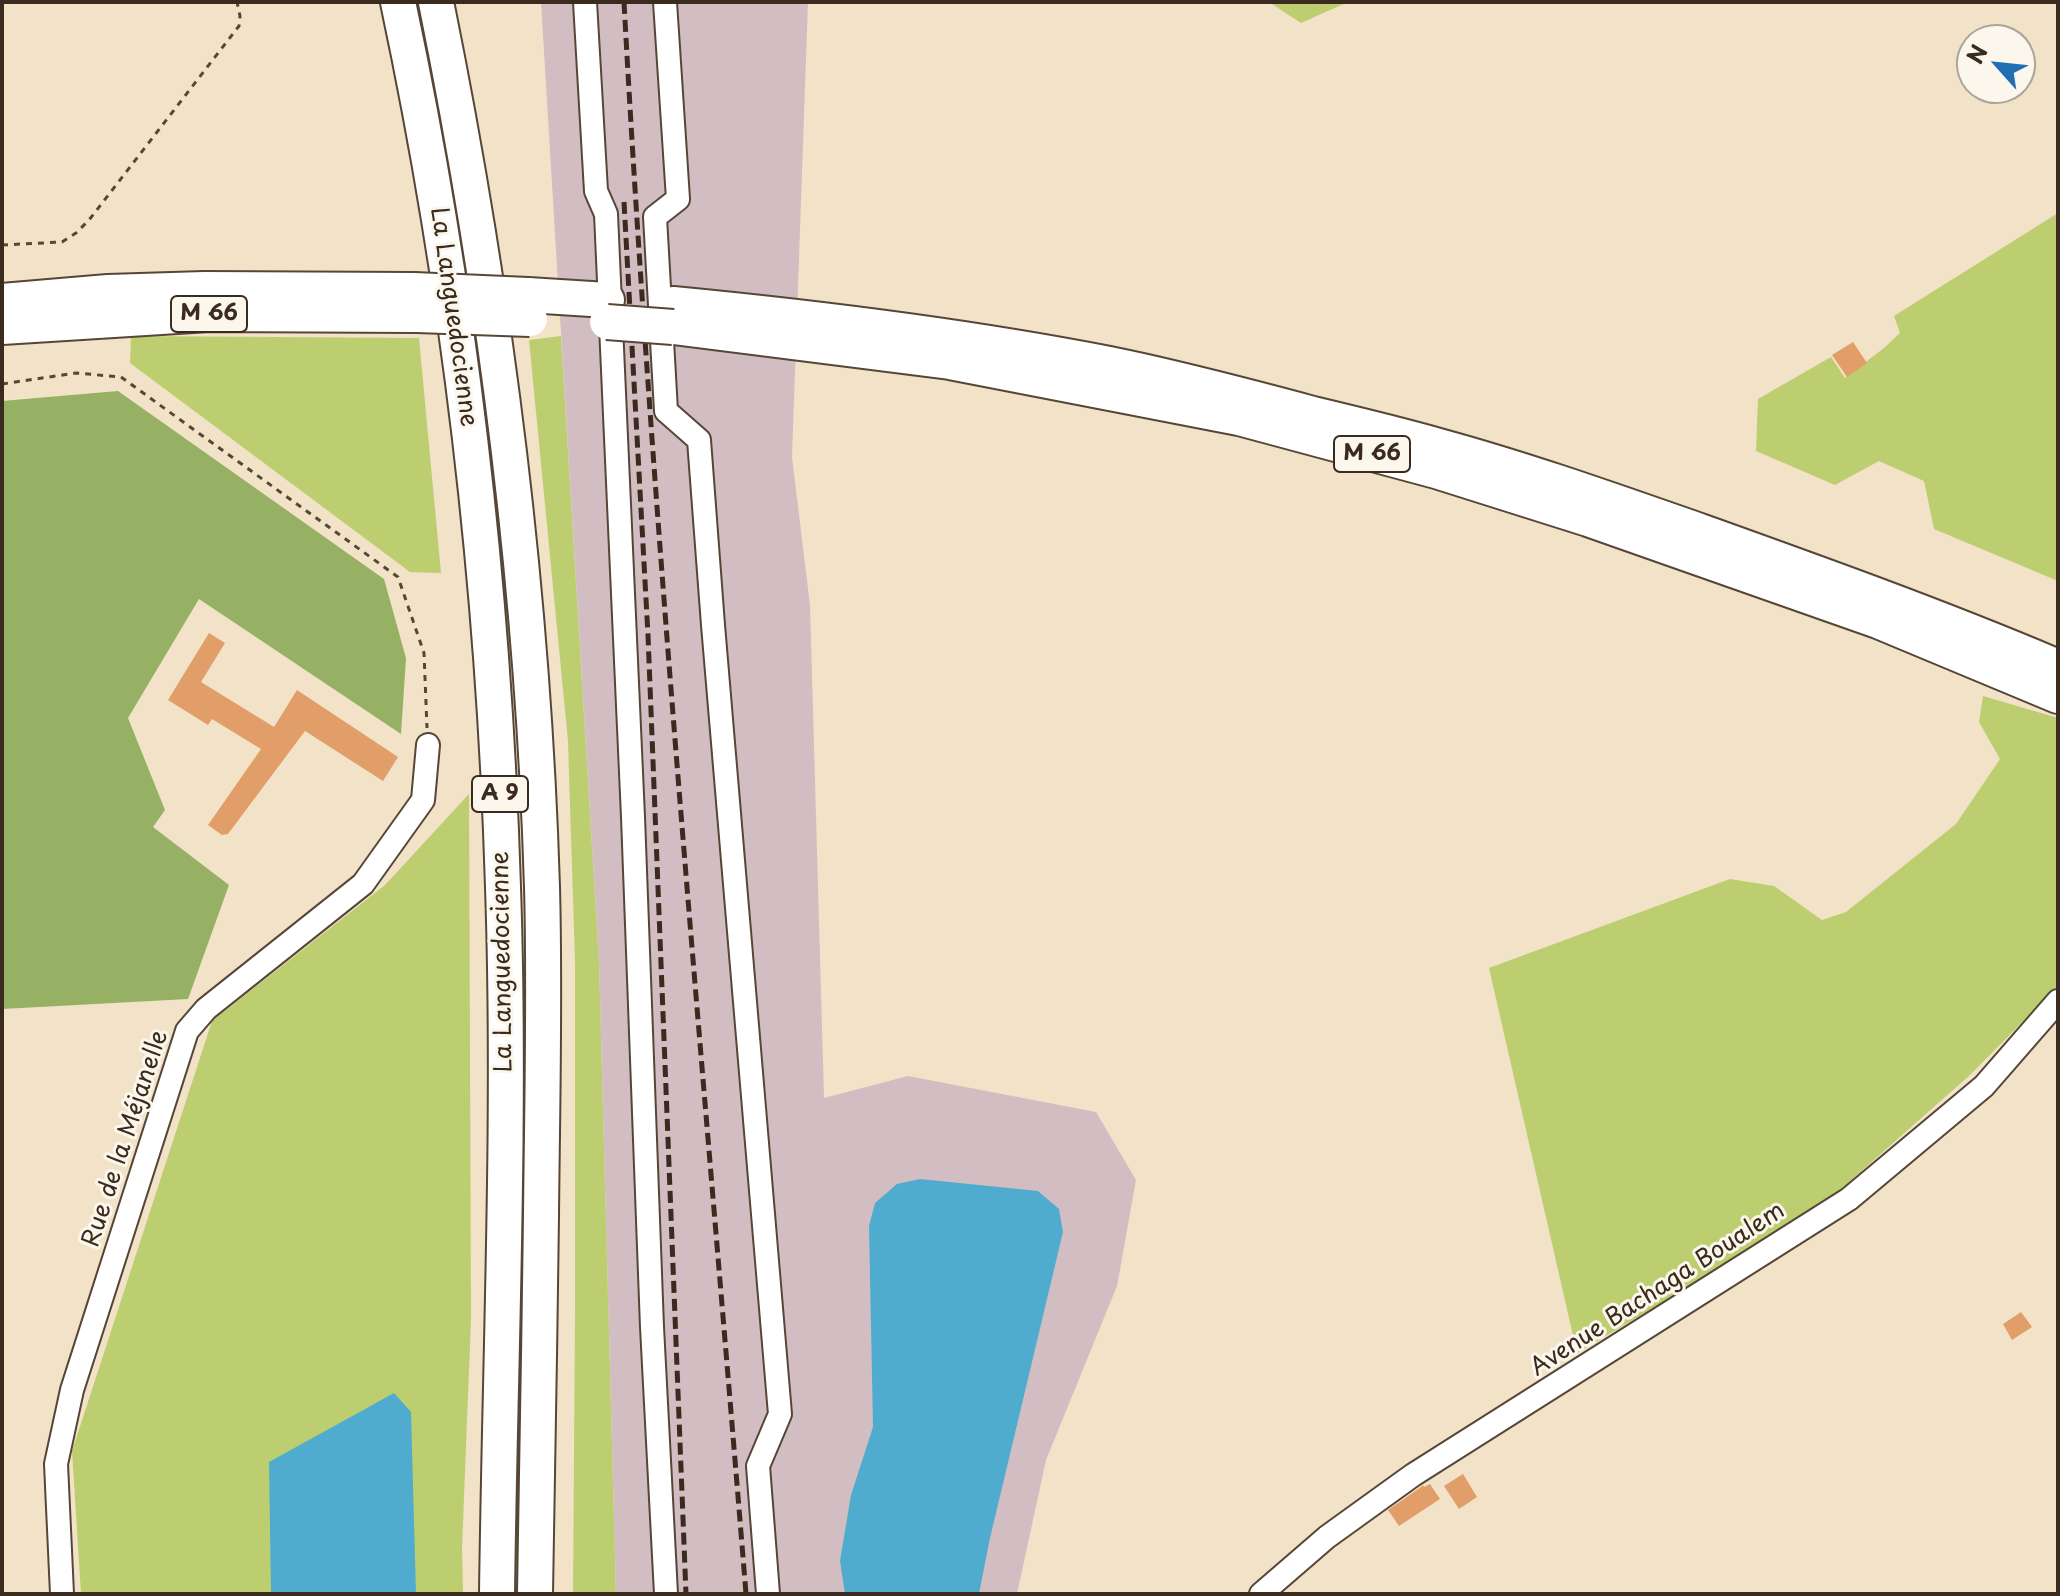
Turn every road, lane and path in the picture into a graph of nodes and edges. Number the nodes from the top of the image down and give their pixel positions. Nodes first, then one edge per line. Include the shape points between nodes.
1 (237, 2) edge
2 (398, 2) edge
3 (436, 2) edge
4 (585, 2) edge
5 (665, 2) edge
6 (2, 245) edge
7 (2, 301) edge
8 (416, 303) junction
9 (673, 316) junction
10 (2, 327) edge
11 (2, 384) edge
12 (2058, 667) edge
13 (2058, 696) edge
14 (428, 745) joint
15 (2058, 1001) edge
16 (62, 1594) edge
17 (497, 1594) edge
18 (535, 1594) edge
19 (666, 1594) edge
20 (768, 1594) edge
21 (1261, 1594) edge

1 - 6 path via 239,26 89,220 62,242
2 - 17 highway, La Languedocienne / A 9 via 435,192 462,374 495,720 505,993
3 - 18 highway, La Languedocienne / A 9 via 473,193 505,416 537,782 543,1007
4 - 19 street via 596,191 606,214 610,289
5 - 20 street via 678,199 655,217 665,396 666,411 699,440 780,1414 758,1466
7 - 8 highway, M 66 via 204,289
8 - 9 highway, M 66, bridge
8 - 10 highway, M 66
9 - 12 highway, M 66 via 788,315 1111,365 1238,394 1441,446 1591,493 1889,599
9 - 13 highway, M 66 via 1123,394 1254,422 1436,471 1878,621
11 - 14 path via 76,373 121,377 398,577 424,653
14 - 16 street, Rue de la Méjanelle via 423,800 363,884 206,1009 187,1031 72,1390 56,1464
15 - 21 street, Avenue Bachaga Boualem via 1984,1086 1849,1199 1413,1475 1327,1537

